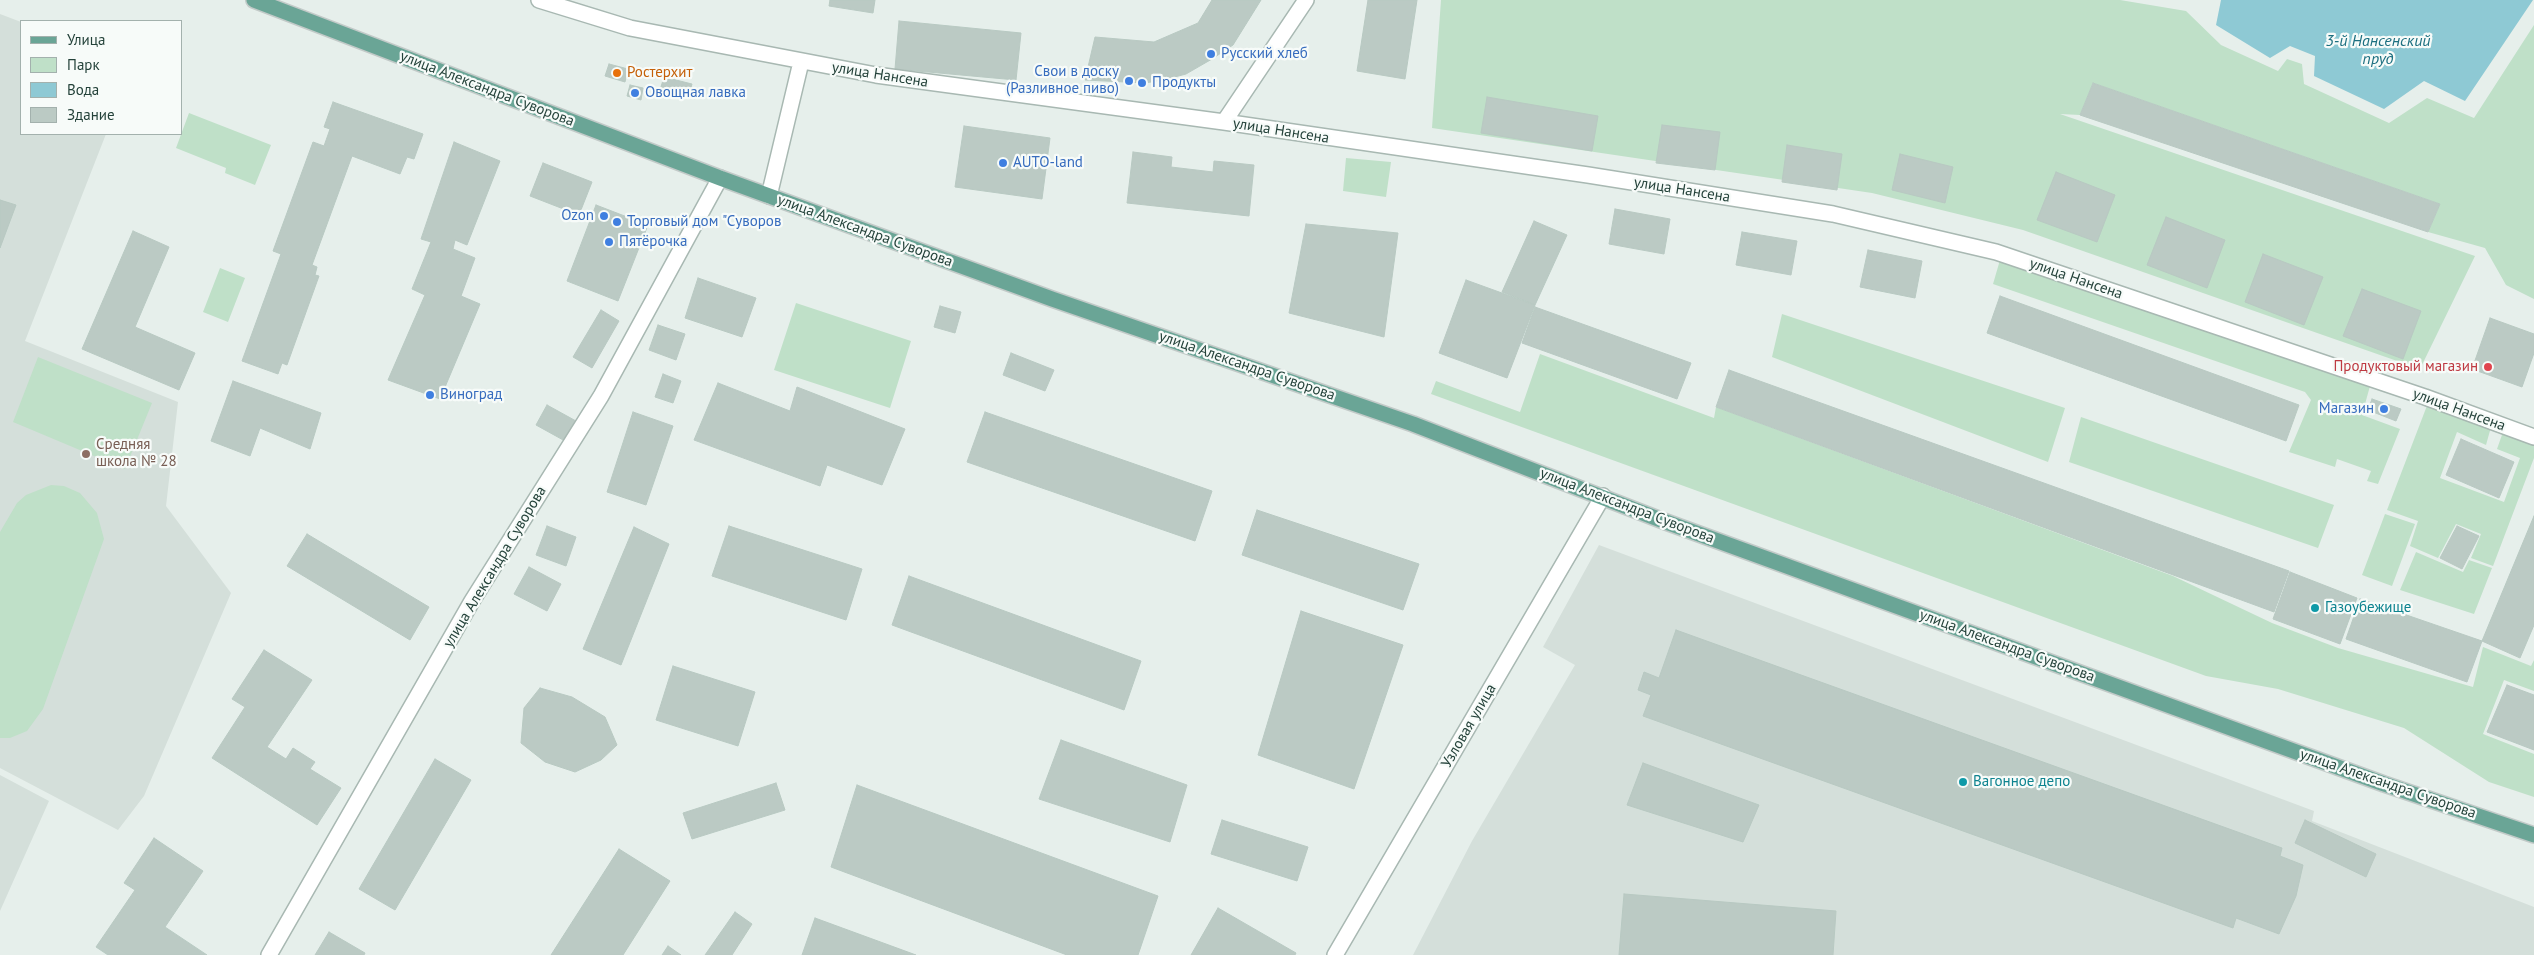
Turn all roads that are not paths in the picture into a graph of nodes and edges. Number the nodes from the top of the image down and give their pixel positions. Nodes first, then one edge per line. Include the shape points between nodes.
1 (254, 0) edge
2 (539, 0) edge
3 (1306, 0) edge
4 (801, 62) junction
5 (1224, 122) junction
6 (720, 178) junction
7 (769, 196) junction
8 (2534, 437) edge
9 (1603, 496) junction
10 (2534, 835) edge
11 (269, 955) edge
12 (1335, 955) edge

1 - 6 main road, улица Александра Суворова
2 - 4 street, улица Нансена via 630,28
3 - 5 street
4 - 5 street, улица Нансена
4 - 7 street
5 - 8 street, улица Нансена via 1833,214 1996,252
6 - 7 main road, улица Александра Суворова
6 - 11 street, улица Александра Суворова via 601,396 472,601
7 - 9 main road, улица Александра Суворова via 1052,299 1413,424
9 - 10 main road, улица Александра Суворова via 1666,522 2375,781
9 - 12 street, Узловая улица

